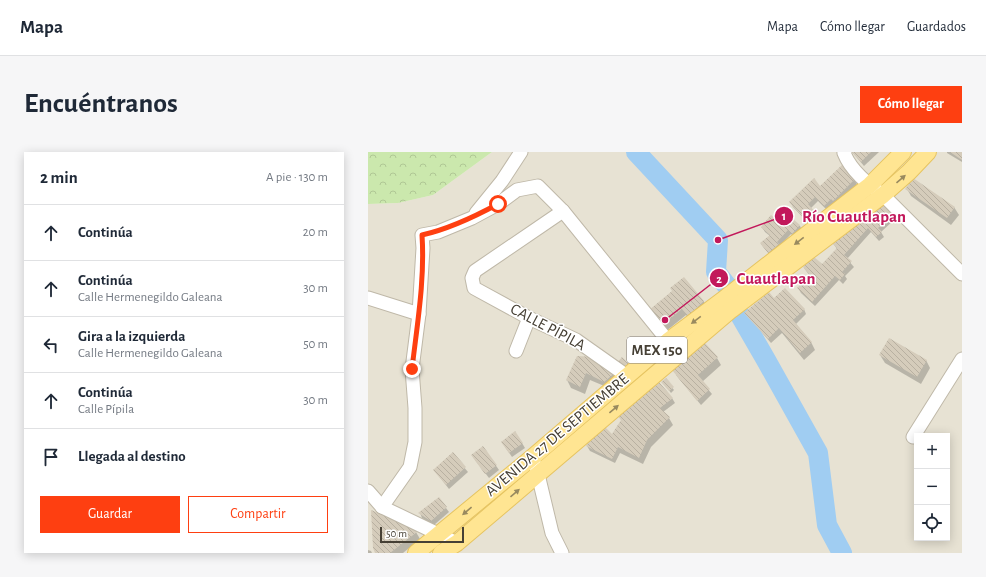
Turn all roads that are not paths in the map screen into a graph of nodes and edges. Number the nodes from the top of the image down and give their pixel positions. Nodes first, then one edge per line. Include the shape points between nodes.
1 (521, 152) edge
2 (845, 152) edge
3 (903, 152) edge
4 (928, 152) edge
5 (870, 185) junction
6 (882, 195) junction
7 (563, 211) junction
8 (472, 218) junction
9 (962, 274) edge
10 (368, 298) edge
11 (728, 304) junction
12 (418, 317) junction
13 (529, 318) junction
14 (668, 341) junction
15 (516, 351) dead end
16 (962, 359) edge
17 (627, 376) junction
18 (913, 437) dead end
19 (534, 456) junction
20 (538, 473) junction
21 (368, 491) edge
22 (382, 507) junction
23 (439, 535) junction
24 (456, 543) junction
25 (416, 553) edge
26 (441, 553) edge
27 (562, 553) edge

1 - 8 street via 502,181
2 - 5 street via 848,162
3 - 5 main road, AVENIDA 27 DE SEPTIEMBRE / MEX 150
6 -> 4 main road, AVENIDA 27 DE SEPTIEMBRE / MEX 150
5 - 6 street
5 -> 11 main road, AVENIDA 27 DE SEPTIEMBRE / MEX 150
6 - 9 street
6 - 11 main road, AVENIDA 27 DE SEPTIEMBRE / MEX 150
7 - 8 street via 538,186 517,190
7 - 13 street, CALLE PÍPILA via 475,271 472,278 474,288
7 - 14 street
8 - 12 street via 438,232 422,235
10 - 12 street
11 -> 14 main road, AVENIDA 27 DE SEPTIEMBRE / MEX 150
20 -> 11 main road, AVENIDA 27 DE SEPTIEMBRE / MEX 150
12 - 22 street via 412,369 415,442 410,467
13 - 15 street
13 - 17 street, CALLE PÍPILA via 576,340
14 - 17 main road, AVENIDA 27 DE SEPTIEMBRE / MEX 150
16 - 18 street
17 - 19 main road, AVENIDA 27 DE SEPTIEMBRE / MEX 150
19 - 20 street
19 -> 23 main road, AVENIDA 27 DE SEPTIEMBRE / MEX 150
24 -> 20 main road, AVENIDA 27 DE SEPTIEMBRE / MEX 150
20 - 27 street via 552,533
21 - 22 street
22 - 23 street
23 - 24 street
23 - 25 main road, AVENIDA 27 DE SEPTIEMBRE / MEX 150
24 - 26 main road, AVENIDA 27 DE SEPTIEMBRE / MEX 150

